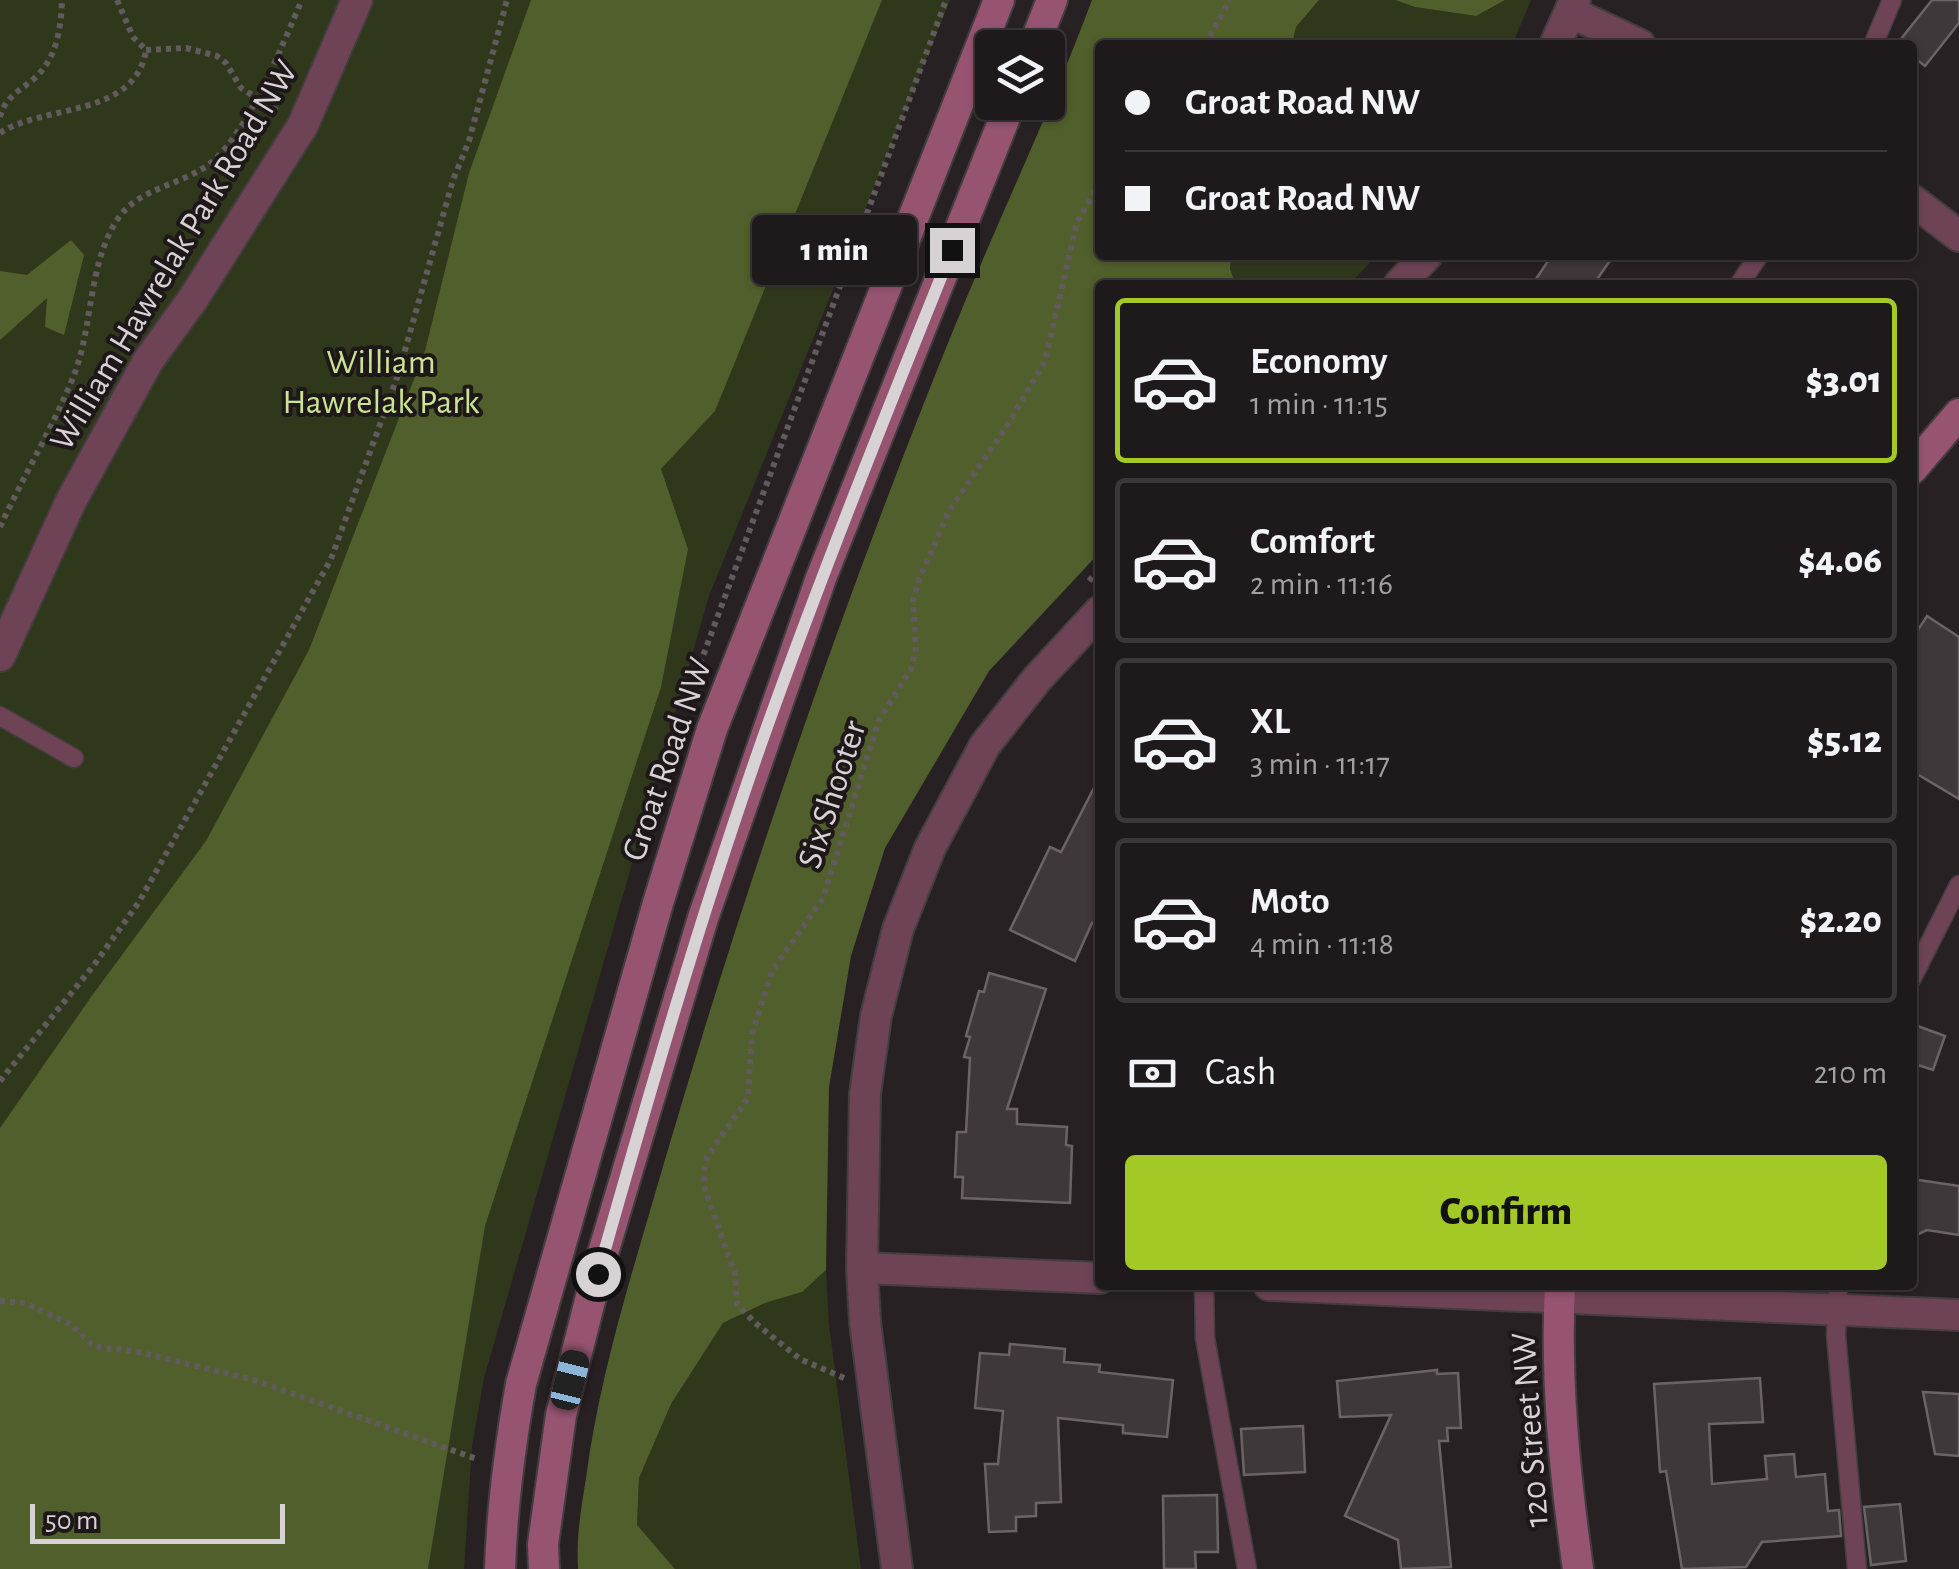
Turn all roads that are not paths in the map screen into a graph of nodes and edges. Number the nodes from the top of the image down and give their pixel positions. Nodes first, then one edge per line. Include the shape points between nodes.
1 (357, 0) edge
2 (999, 0) edge
3 (1052, 0) edge
4 (1892, 0) edge
5 (1572, 6) edge
6 (1040, 30) edge
7 (1556, 40) edge
8 (1631, 40) edge
9 (1875, 40) edge
10 (1004, 120) edge
11 (1917, 204) edge
12 (1959, 236) edge
13 (1422, 260) edge
14 (1404, 280) edge
15 (1959, 414) edge
16 (1917, 463) edge
17 (1095, 617) edge
18 (0, 656) edge
19 (0, 716) edge
20 (74, 758) dead end
21 (1959, 885) edge
22 (1917, 968) edge
23 (862, 1268) junction
24 (1095, 1278) edge
25 (1204, 1290) edge
26 (1476, 1290) edge
27 (1559, 1292) edge
28 (1837, 1297) edge
29 (1959, 1316) edge
30 (500, 1569) edge
31 (544, 1569) edge
32 (897, 1569) edge
33 (1247, 1569) edge
34 (1578, 1569) edge
35 (1856, 1569) edge

1 - 18 street, William Hawrelak Park Road NW via 303,125 148,360 71,501
2 - 30 main road, Groat Road NW via 712,729 521,1384
3 - 6 main road
4 - 9 lane
5 - 7 street
5 - 8 street
10 - 31 main road via 821,578 703,918 561,1415
11 - 12 street
13 - 14 street
15 - 16 main road
17 - 23 street via 986,745 930,848 898,929 865,1094
19 - 20 lane
21 - 22 lane
23 - 24 street
23 - 32 street
25 - 33 lane via 1205,1338
26 - 27 street
27 - 28 street
27 - 34 main road, 120 Street NW via 1567,1488
28 - 29 street
28 - 35 lane

